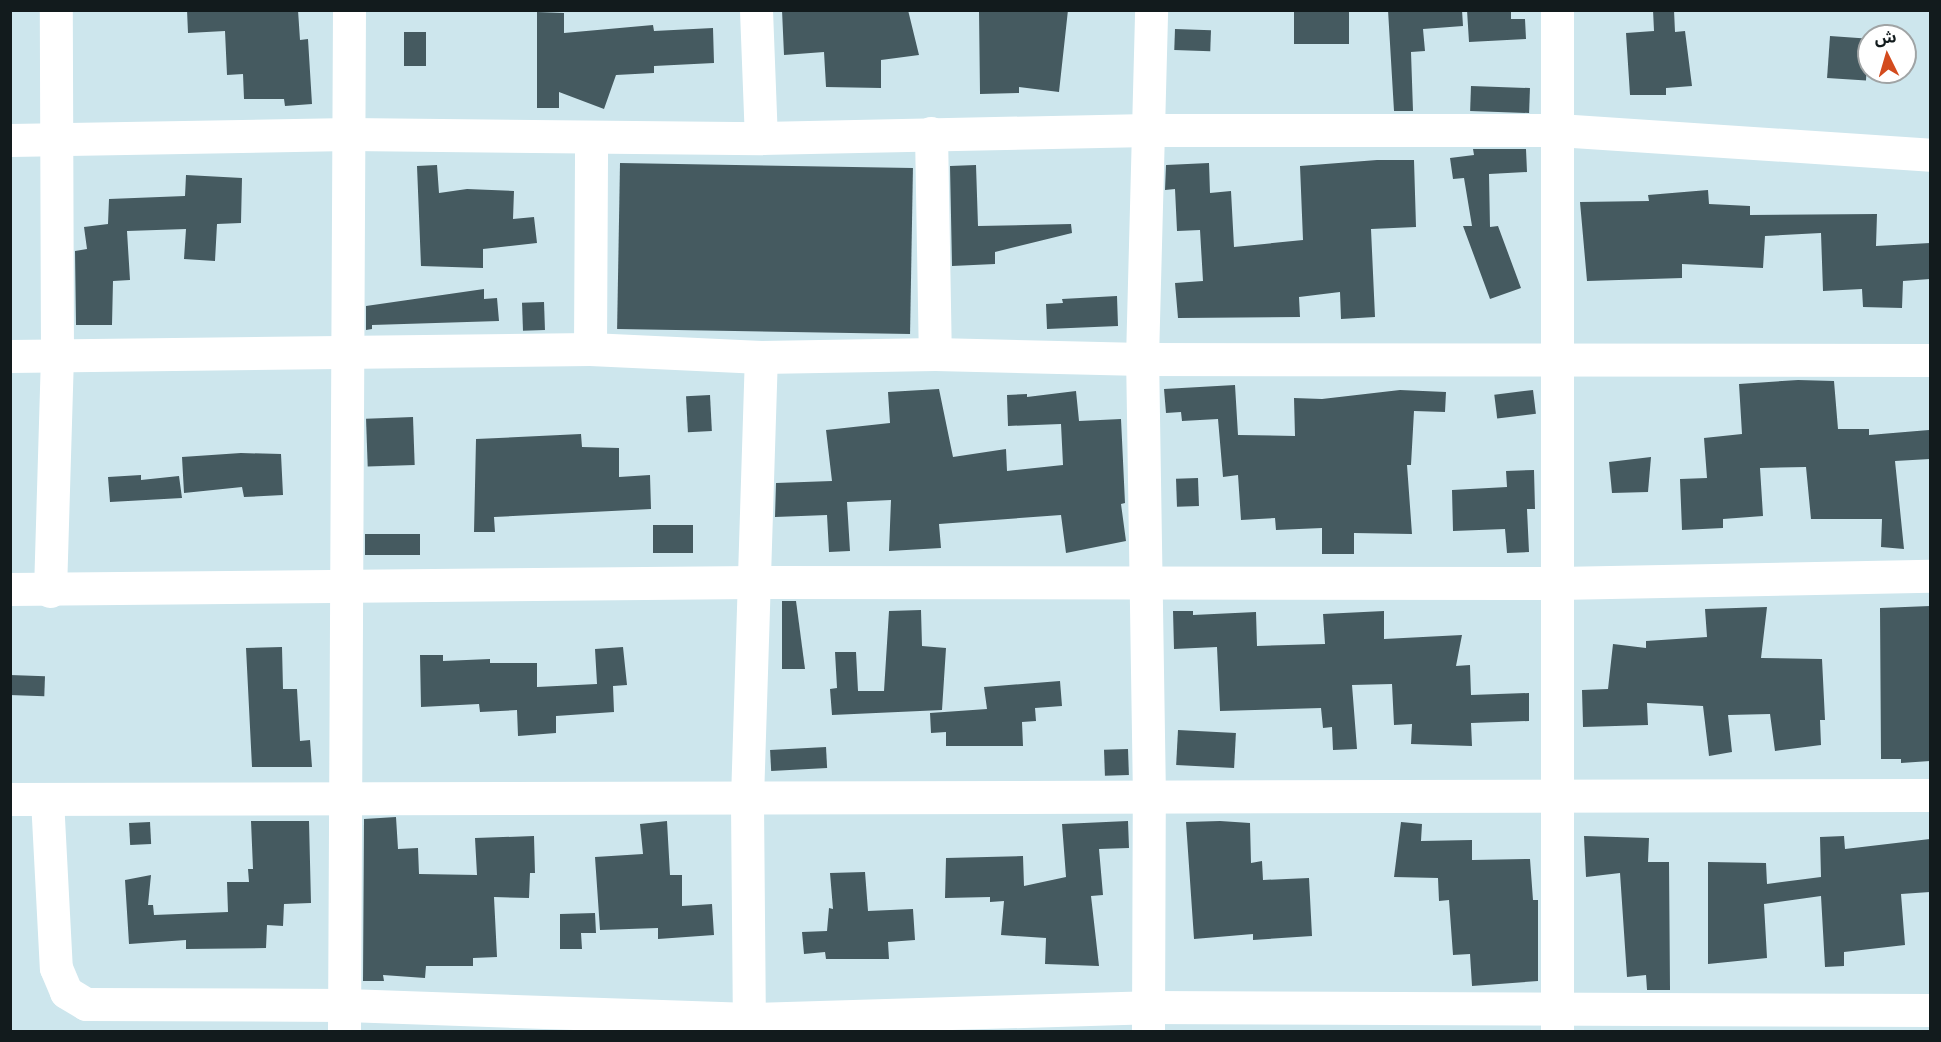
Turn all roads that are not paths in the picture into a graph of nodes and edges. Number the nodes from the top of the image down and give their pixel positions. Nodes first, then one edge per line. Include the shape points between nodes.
1 (56, 10) edge
2 (349, 10) edge
3 (756, 10) edge
4 (1151, 10) edge
5 (1557, 10) edge
6 (1148, 130) junction
7 (1558, 130) junction
8 (931, 133) junction
9 (349, 134) junction
10 (761, 138) junction
11 (591, 139) junction
12 (10, 140) edge
13 (57, 140) junction
14 (1930, 155) edge
15 (590, 350) junction
16 (349, 354) junction
17 (935, 354) junction
18 (10, 356) edge
19 (57, 356) junction
20 (761, 357) junction
21 (1142, 359) junction
22 (1930, 360) edge
23 (1559, 361) junction
24 (1930, 576) edge
25 (1146, 581) junction
26 (754, 582) junction
27 (1558, 583) junction
28 (347, 587) junction
29 (10, 590) edge
30 (50, 591) junction
31 (345, 795) junction
32 (1557, 795) junction
33 (1930, 795) edge
34 (1149, 798) junction
35 (10, 799) edge
36 (47, 799) junction
37 (747, 799) junction
38 (1930, 1010) edge
39 (345, 1018) edge
40 (1148, 1019) edge
41 (1557, 1019) edge
42 (750, 1025) edge

1 - 13 street
2 - 9 street
3 - 10 street
4 - 6 street
5 - 7 street
6 - 7 street
6 - 8 street
6 - 21 street
7 - 14 street
7 - 23 street
8 - 10 street
8 - 17 street
9 - 11 street
9 - 13 street
9 - 16 street
10 - 11 street
11 - 15 street
12 - 13 street
13 - 19 street
15 - 16 street
15 - 20 street
16 - 19 street
16 - 28 street
17 - 20 street
17 - 21 street
18 - 19 street
19 - 30 street
20 - 26 street
21 - 23 street
21 - 25 street
22 - 23 street
23 - 27 street
24 - 27 street
25 - 26 street
25 - 27 street
25 - 34 street
26 - 28 street
26 - 37 street
27 - 32 street
28 - 30 street
28 - 31 street
29 - 30 street
31 - 36 street
31 - 37 street
31 - 39 street
32 - 33 street
32 - 34 street
32 - 41 street
34 - 37 street
34 - 40 street
35 - 36 street
36 - 39 street via 56,968 66,992 86,1004
37 - 42 street
38 - 41 street
39 - 42 street
40 - 41 street
40 - 42 street

